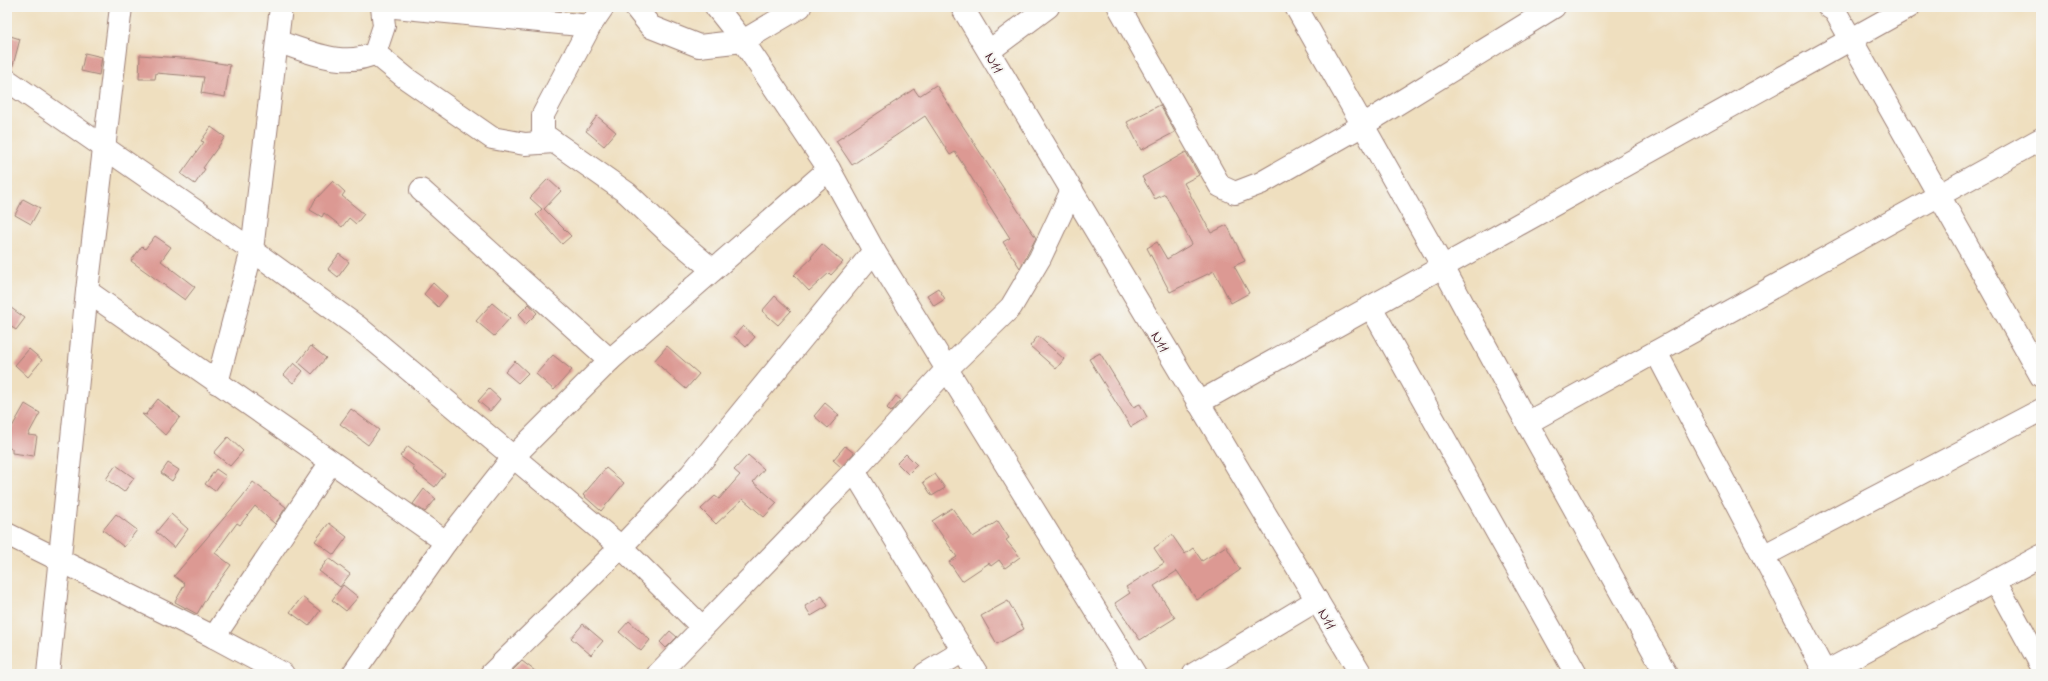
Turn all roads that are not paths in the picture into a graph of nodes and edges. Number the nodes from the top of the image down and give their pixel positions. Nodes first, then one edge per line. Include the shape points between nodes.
1 (121, 7) edge
2 (281, 7) edge
3 (382, 7) edge
4 (395, 7) edge
5 (603, 7) edge
6 (635, 7) edge
7 (716, 7) edge
8 (800, 7) edge
9 (962, 7) edge
10 (1048, 7) edge
11 (1119, 7) edge
12 (1296, 7) edge
13 (1554, 7) edge
14 (1829, 7) edge
15 (1909, 7) edge
16 (590, 26) junction
17 (1850, 39) junction
18 (744, 41) junction
19 (278, 42) junction
20 (989, 51) junction
21 (375, 53) junction
22 (7, 80) edge
23 (1363, 125) junction
24 (2041, 139) edge
25 (554, 142) junction
26 (104, 147) junction
27 (829, 169) junction
28 (421, 190) dead end
29 (1072, 190) junction
30 (1939, 195) junction
31 (252, 250) junction
32 (874, 251) junction
33 (1443, 267) junction
34 (713, 270) junction
35 (87, 291) junction
36 (1371, 307) junction
37 (1656, 352) junction
38 (610, 360) junction
39 (947, 369) junction
40 (2041, 376) edge
41 (217, 383) junction
42 (1198, 403) junction
43 (2041, 410) edge
44 (1527, 423) junction
45 (514, 456) junction
46 (331, 462) junction
47 (854, 471) junction
48 (7, 534) edge
49 (446, 542) junction
50 (621, 547) junction
51 (1763, 556) junction
52 (2041, 556) edge
53 (61, 561) junction
54 (1995, 581) junction
55 (1318, 600) junction
56 (702, 627) junction
57 (214, 637) junction
58 (963, 652) junction
59 (2041, 665) edge
60 (1824, 673) edge
61 (48, 674) edge
62 (283, 674) edge
63 (353, 674) edge
64 (491, 674) edge
65 (658, 674) edge
66 (925, 674) edge
67 (977, 674) edge
68 (1135, 674) edge
69 (1194, 674) edge
70 (1361, 674) edge
71 (1576, 674) edge
72 (1666, 674) edge

1 - 26 street
2 - 19 street
3 - 21 street via 384,26
4 - 16 street
5 - 16 street
6 - 18 street via 651,27 699,46
7 - 18 street
8 - 18 street
9 - 20 street, N11
10 - 20 street
11 - 23 street via 1220,186 1235,193 1261,183
12 - 23 street
13 - 23 street
14 - 17 street
15 - 17 street
16 - 25 street via 543,115 543,134
17 - 30 street
17 - 33 street
18 - 27 street
19 - 21 street via 339,60 363,59
19 - 31 street
20 - 29 street, N11
21 - 25 street via 407,79 492,138 524,144
22 - 26 street
23 - 33 street
24 - 30 street
25 - 34 street via 627,193
26 - 31 street
26 - 35 street
27 - 32 street
27 - 34 street
28 - 38 street
29 - 39 street via 1040,258 1011,307
29 - 42 street, N11
30 - 37 street
30 - 40 street
31 - 41 street
31 - 45 street via 358,327
32 - 39 street
32 - 50 street via 691,474
33 - 36 street
33 - 44 street
34 - 38 street
35 - 41 street
35 - 53 street
36 - 42 street
36 - 71 street
37 - 44 street
37 - 51 street
38 - 45 street
39 - 47 street
39 - 68 street
41 - 46 street
42 - 55 street, N11
43 - 51 street
44 - 72 street
45 - 49 street
45 - 50 street
46 - 49 street
46 - 57 street
47 - 56 street
47 - 58 street
48 - 53 street
49 - 63 street
50 - 56 street
50 - 64 street
51 - 60 street
52 - 54 street
53 - 57 street
53 - 61 street
54 - 59 street
54 - 60 street
55 - 69 street
55 - 70 street, N11
56 - 65 street
57 - 62 street
58 - 66 street
58 - 67 street

